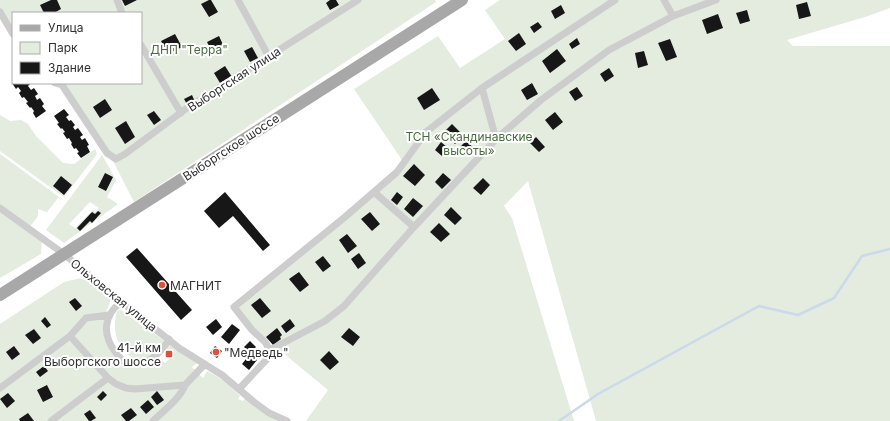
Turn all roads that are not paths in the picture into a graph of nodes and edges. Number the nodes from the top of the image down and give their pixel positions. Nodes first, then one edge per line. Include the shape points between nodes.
1 (117, 0) edge
2 (238, 0) edge
3 (357, 0) edge
4 (462, 0) edge
5 (615, 0) edge
6 (664, 0) edge
7 (716, 0) edge
8 (0, 12) edge
9 (122, 12) edge
10 (673, 16) junction
11 (12, 32) edge
12 (142, 47) edge
13 (269, 57) junction
14 (59, 84) edge
15 (482, 88) junction
16 (181, 113) junction
17 (496, 139) junction
18 (374, 192) junction
19 (0, 208) edge
20 (414, 227) junction
21 (64, 254) junction
22 (0, 295) edge
23 (121, 302) junction
24 (109, 315) junction
25 (70, 336) junction
26 (169, 339) junction
27 (270, 350) junction
28 (205, 364) junction
29 (108, 378) junction
30 (185, 385) junction
31 (0, 388) edge
32 (239, 389) junction
33 (51, 421) edge
34 (153, 421) edge
35 (287, 421) edge

1 - 9 street
2 - 13 street
3 - 13 street, Выборгская улица
4 - 21 main road, Выборгское шоссе
5 - 15 street
6 - 10 street
7 - 10 street
8 - 11 street
10 - 17 street via 609,50 541,100
12 - 16 street
13 - 16 street, Выборгская улица
14 - 16 street, Выборгская улица via 107,153 116,159
15 - 17 street
15 - 18 street via 426,132 397,172
17 - 20 street
18 - 20 street
18 - 27 street via 234,307
19 - 21 street, Ольховская улица
20 - 27 street via 344,306 326,321
21 - 22 main road, Выборгское шоссе
21 - 23 street, Ольховская улица
23 - 24 street
23 - 26 street, Ольховская улица
24 - 25 street via 86,318
24 - 26 street via 106,322 112,347 127,363 140,364 151,360 164,349
25 - 29 street
25 - 31 street
26 - 28 street, Ольховская улица
27 - 32 street via 268,358
28 - 30 street
28 - 32 street, Ольховская улица
29 - 30 street via 116,384 135,389
29 - 33 street
30 - 34 street
32 - 35 street, Ольховская улица via 247,398

